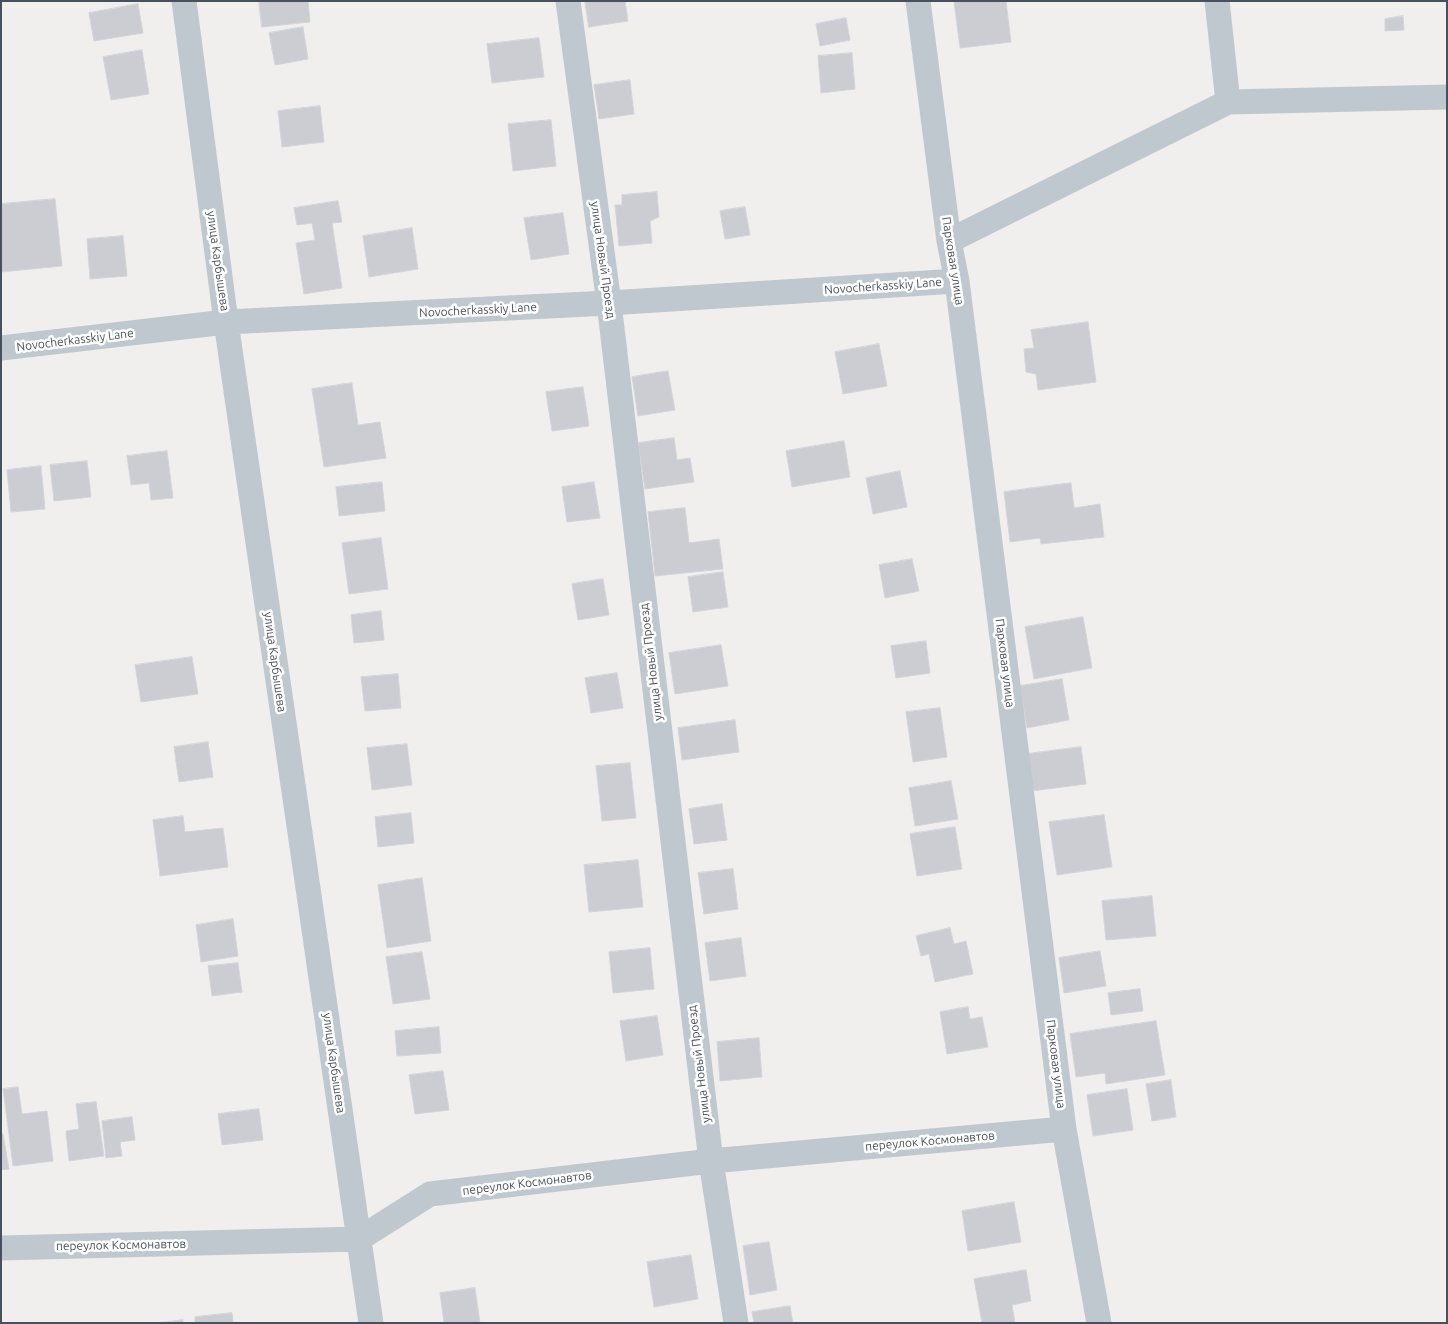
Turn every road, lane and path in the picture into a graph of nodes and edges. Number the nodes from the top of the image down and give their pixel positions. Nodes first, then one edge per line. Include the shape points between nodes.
1 (184, 1) edge
2 (568, 1) edge
3 (918, 1) edge
4 (1217, 1) edge
5 (1447, 96) edge
6 (1228, 102) junction
7 (949, 241) junction
8 (957, 281) junction
9 (609, 303) junction
10 (226, 322) junction
11 (1, 348) edge
12 (1064, 1128) junction
13 (711, 1161) junction
14 (359, 1239) junction
15 (1, 1248) edge
16 (371, 1323) edge
17 (736, 1323) edge
18 (1099, 1323) edge

1 - 10 street, улица Карбышева
2 - 9 street, улица Новый Проезд
3 - 7 street, Парковая улица
4 - 6 street
5 - 6 street
6 - 7 street
7 - 8 street, Парковая улица
8 - 9 street, Novocherkasskiy Lane
8 - 12 street, Парковая улица
9 - 10 street, Novocherkasskiy Lane
9 - 13 street, улица Новый Проезд
10 - 11 street, Novocherkasskiy Lane
10 - 14 street, улица Карбышева
12 - 13 street, переулок Космонавтов
12 - 18 street, Парковая улица
13 - 14 street, переулок Космонавтов via 430,1194
13 - 17 street, улица Новый Проезд
14 - 15 street, переулок Космонавтов
14 - 16 street, улица Карбышева

